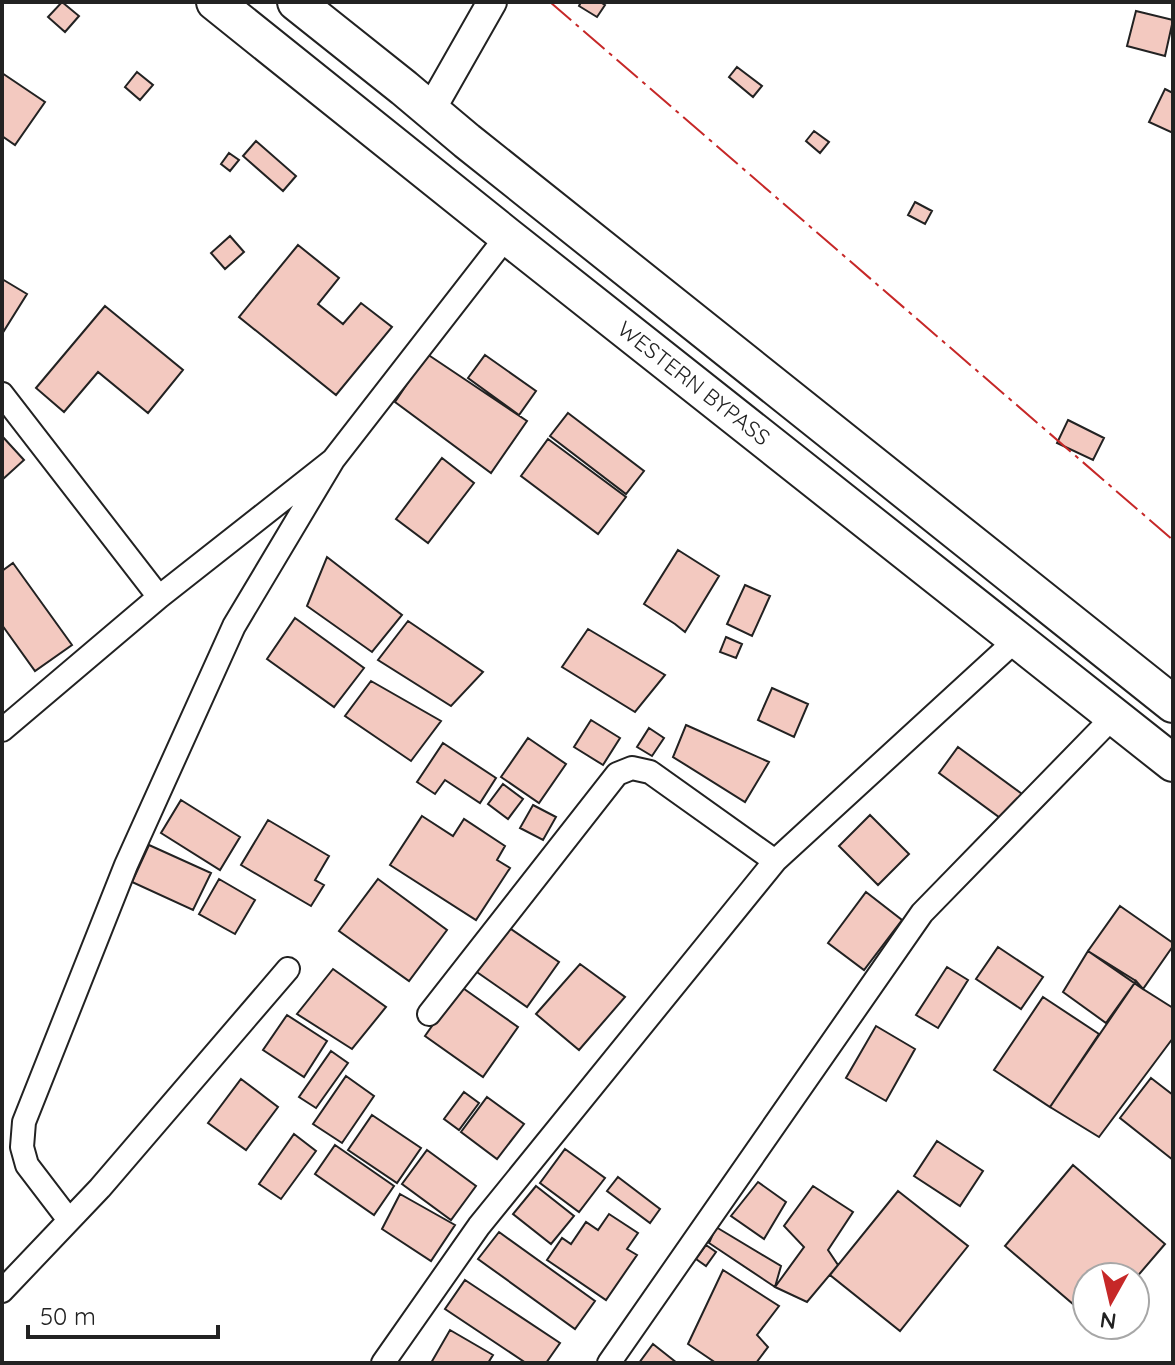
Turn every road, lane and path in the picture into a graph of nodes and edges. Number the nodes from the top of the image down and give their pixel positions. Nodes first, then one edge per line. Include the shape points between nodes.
1 (215, 2) edge
2 (296, 2) edge
3 (492, 2) edge
4 (430, 111) junction
5 (507, 236) junction
6 (2, 394) edge
7 (333, 460) junction
8 (159, 597) junction
9 (1017, 639) junction
10 (1173, 704) edge
11 (1114, 716) junction
12 (2, 730) edge
13 (1173, 763) edge
14 (775, 861) junction
15 (288, 969) dead end
16 (429, 1014) dead end
17 (69, 1220) junction
18 (2, 1291) edge
19 (383, 1363) edge
20 (609, 1363) edge

1 - 5 main road, WESTERN BYPASS
2 - 4 main road
3 - 4 street
4 - 10 main road
5 - 7 street
5 - 9 main road, WESTERN BYPASS
6 - 8 street
7 - 8 street
7 - 17 street via 234,626 126,865 24,1122 27,1165
8 - 12 street
9 - 11 main road, WESTERN BYPASS
9 - 14 street
11 - 13 main road, WESTERN BYPASS
11 - 20 street via 922,913
14 - 16 street via 650,772 632,768 617,774
14 - 19 street via 479,1226
15 - 17 street
17 - 18 street

